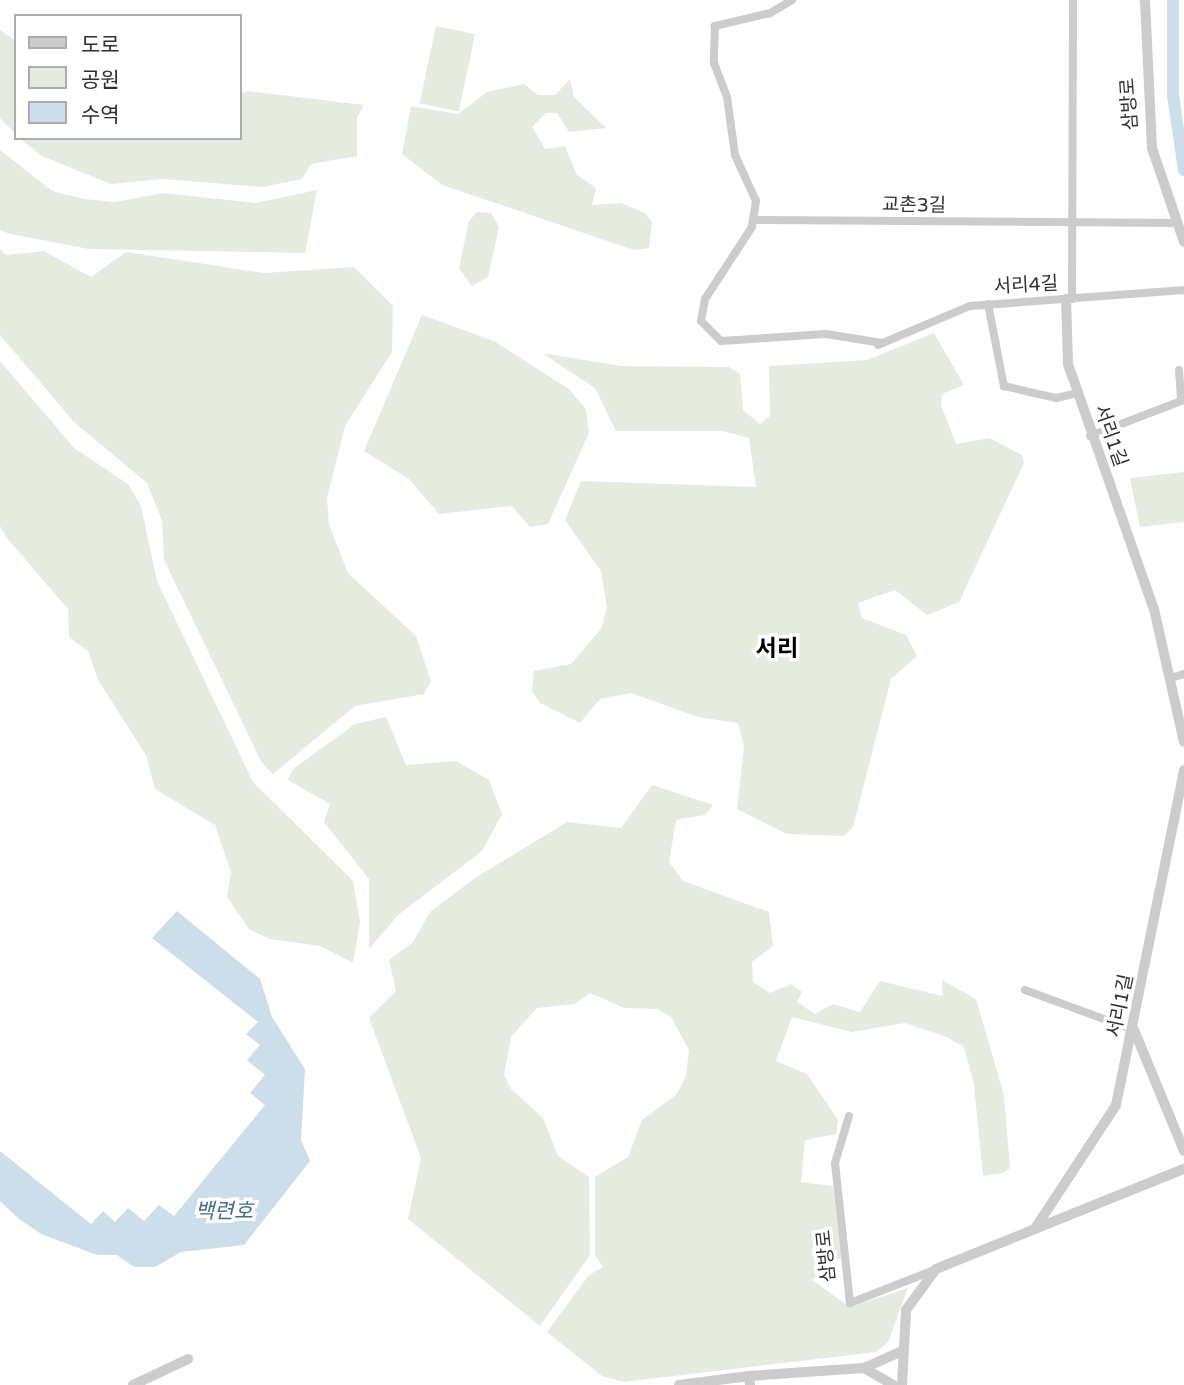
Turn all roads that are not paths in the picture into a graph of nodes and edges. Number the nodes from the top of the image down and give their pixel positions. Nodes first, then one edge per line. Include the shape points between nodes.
1 (792, 0) edge
2 (1073, 0) edge
3 (1145, 0) edge
4 (755, 220) junction
5 (1073, 223) junction
6 (1176, 223) junction
7 (1184, 242) edge
8 (1184, 290) edge
9 (1069, 299) junction
10 (988, 303) junction
11 (1175, 375) dead end
12 (1077, 393) junction
13 (1183, 400) edge
14 (1090, 436) junction
15 (1184, 674) edge
16 (1171, 678) junction
17 (1184, 742) edge
18 (1184, 770) edge
19 (1181, 813) edge
20 (1026, 990) dead end
21 (1134, 1030) junction
22 (849, 1116) dead end
23 (1184, 1150) edge
24 (1184, 1169) edge
25 (1036, 1227) junction
26 (936, 1269) junction
27 (900, 1352) junction
28 (188, 1359) dead end
29 (864, 1368) junction
30 (749, 1380) edge
31 (133, 1385) edge
32 (679, 1385) edge
33 (893, 1385) edge
34 (902, 1385) edge

1 - 4 street via 770,13 715,26 714,63 727,97 735,155 757,201
2 - 5 street, 서리1길
3 - 6 street, 삼방로 via 1152,148
4 - 5 street, 교촌3길
4 - 10 street, 서리4길 via 701,308 709,334 721,341 826,334 880,344
5 - 6 street
5 - 9 street, 서리1길
6 - 7 street, 삼방로
8 - 9 street, 서리4길
9 - 10 street, 서리4길
9 - 12 street, 서리1길 via 1066,345
10 - 12 street via 1004,386 1056,398
11 - 13 street
12 - 14 street, 서리1길
13 - 14 street
14 - 16 street, 서리1길 via 1154,609
15 - 16 street
16 - 17 street, 서리1길
18 - 19 street, 서리1길
19 - 21 street, 서리1길
20 - 21 street
21 - 23 street
21 - 25 street, 서리1길 via 1108,1126
22 - 26 street, 삼방로 via 835,1163 850,1303
24 - 25 street, 삼방로
25 - 26 street, 삼방로
26 - 27 street via 906,1310
27 - 29 street
27 - 34 street
28 - 31 street
29 - 30 street
29 - 33 street
30 - 32 street

